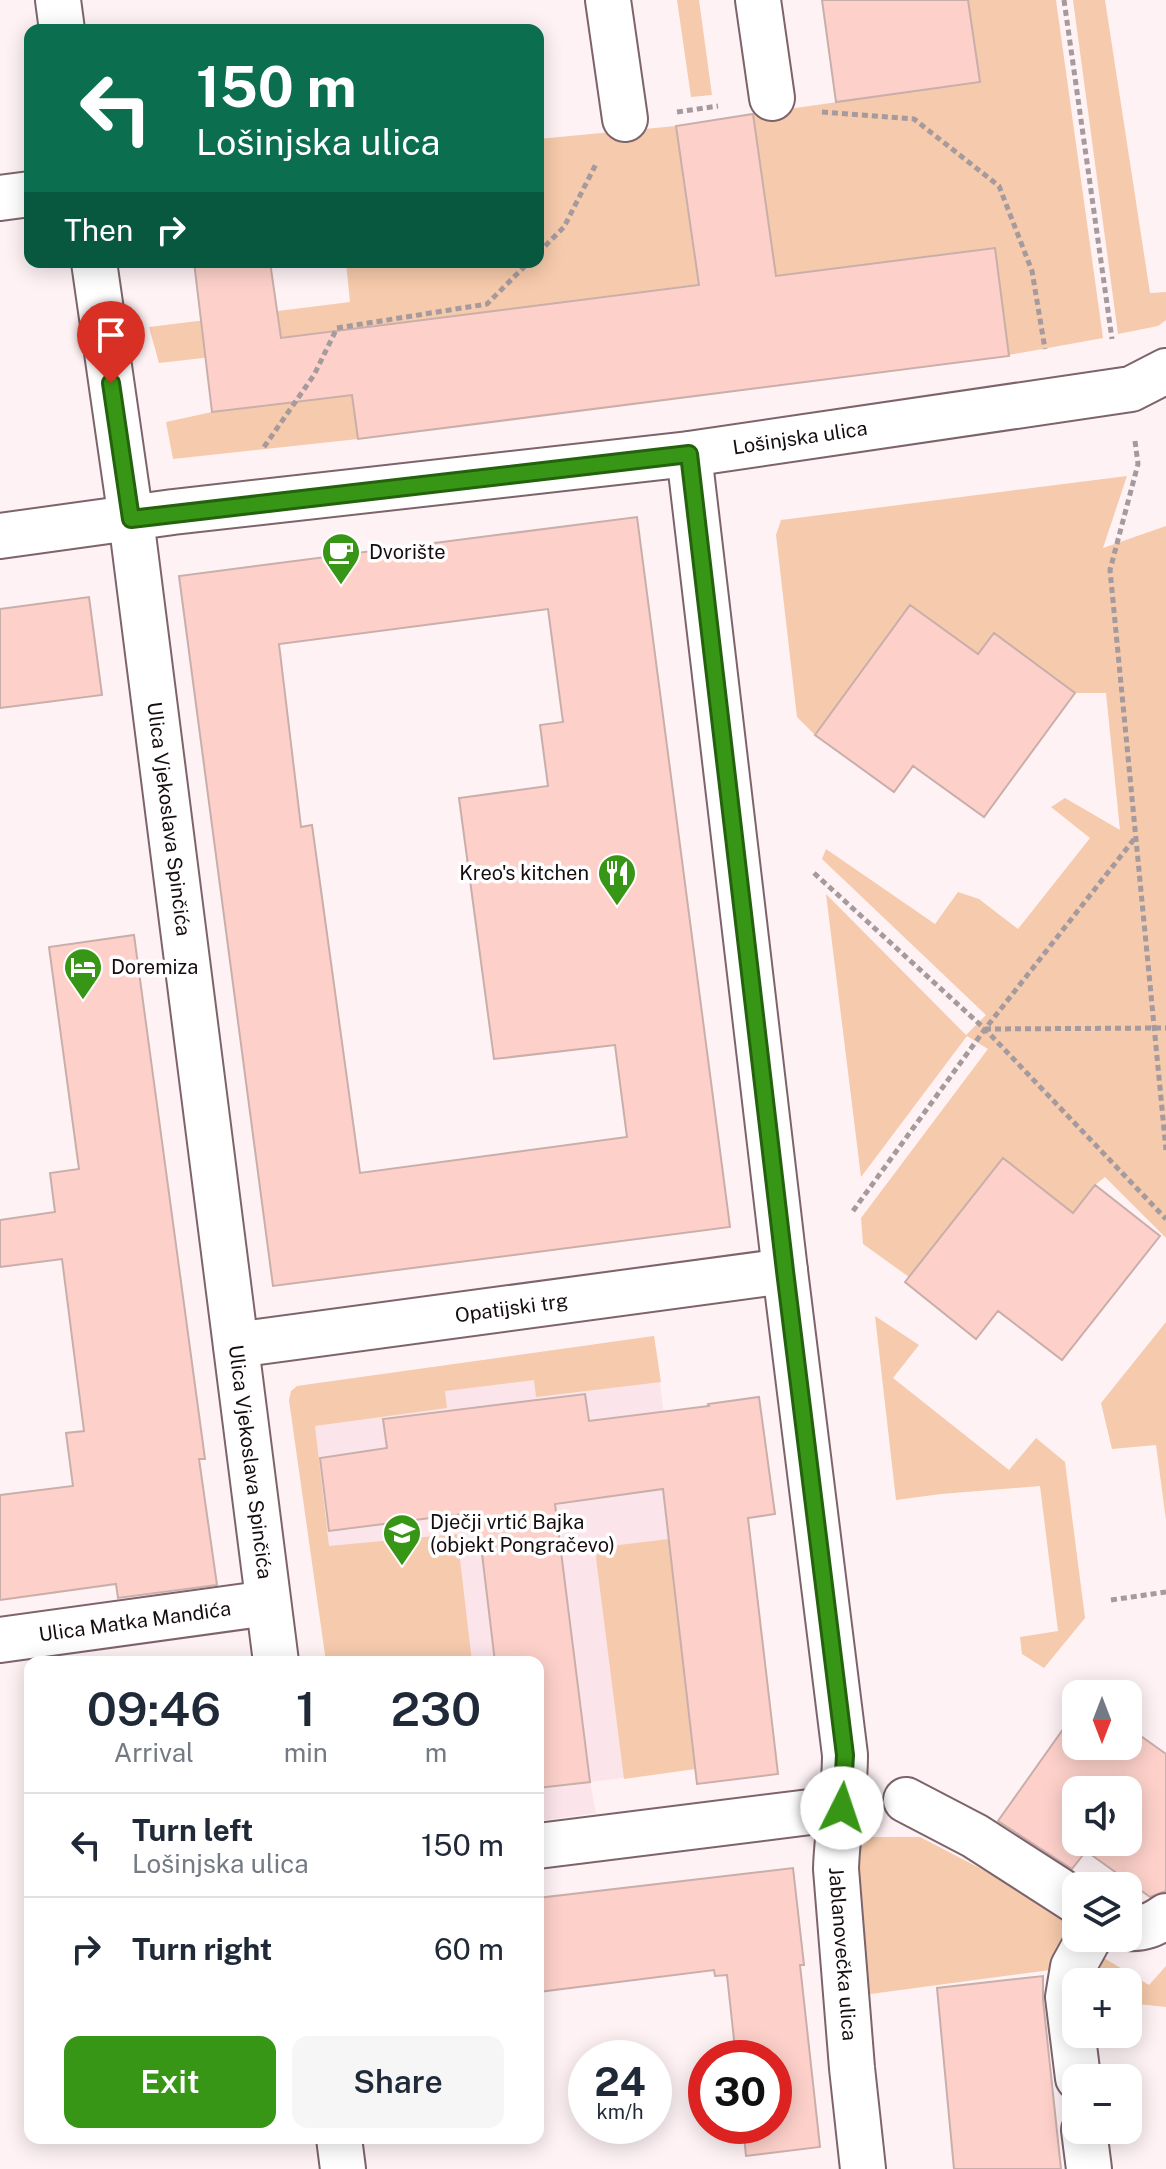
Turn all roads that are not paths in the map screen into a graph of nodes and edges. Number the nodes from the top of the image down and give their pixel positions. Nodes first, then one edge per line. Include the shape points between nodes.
1 (58, 0) edge
2 (608, 0) edge
3 (758, 0) edge
4 (61, 24) edge
5 (772, 98) road end
6 (625, 119) dead end
7 (24, 195) edge
8 (0, 198) edge
9 (95, 268) edge
10 (1148, 380) edge
11 (689, 454) junction
12 (131, 519) junction
13 (0, 536) edge
14 (785, 1271) junction
15 (236, 1345) junction
16 (268, 1603) junction
17 (0, 1640) edge
18 (275, 1656) edge
19 (906, 1800) dead end
20 (842, 1808) junction
21 (544, 1845) edge
22 (1062, 1892) edge
23 (1166, 1916) edge
24 (1142, 1929) edge
25 (1081, 1952) edge
26 (1076, 2064) edge
27 (340, 2144) edge
28 (1086, 2144) edge
29 (343, 2169) edge
30 (863, 2169) edge
31 (1089, 2169) edge

1 - 4 street
2 - 6 street
3 - 5 street
7 - 8 street
9 - 12 street, Ulica Vjekoslava Spinčića
10 - 11 street, Lošinjska ulica
11 - 12 street, Lošinjska ulica
11 - 14 street, Jablanovečka ulica
12 - 13 street, Lošinjska ulica
12 - 15 street, Ulica Vjekoslava Spinčića
14 - 15 street, Opatijski trg
14 - 20 street, Jablanovečka ulica via 845,1755
15 - 16 street, Ulica Vjekoslava Spinčića
16 - 17 street, Ulica Matka Mandića
16 - 18 street, Ulica Vjekoslava Spinčića
19 - 22 street via 975,1836
20 - 21 street
20 - 30 street, Jablanovečka ulica via 836,1869
23 - 24 street
25 - 26 street via 1068,1997
27 - 29 street
28 - 31 street

